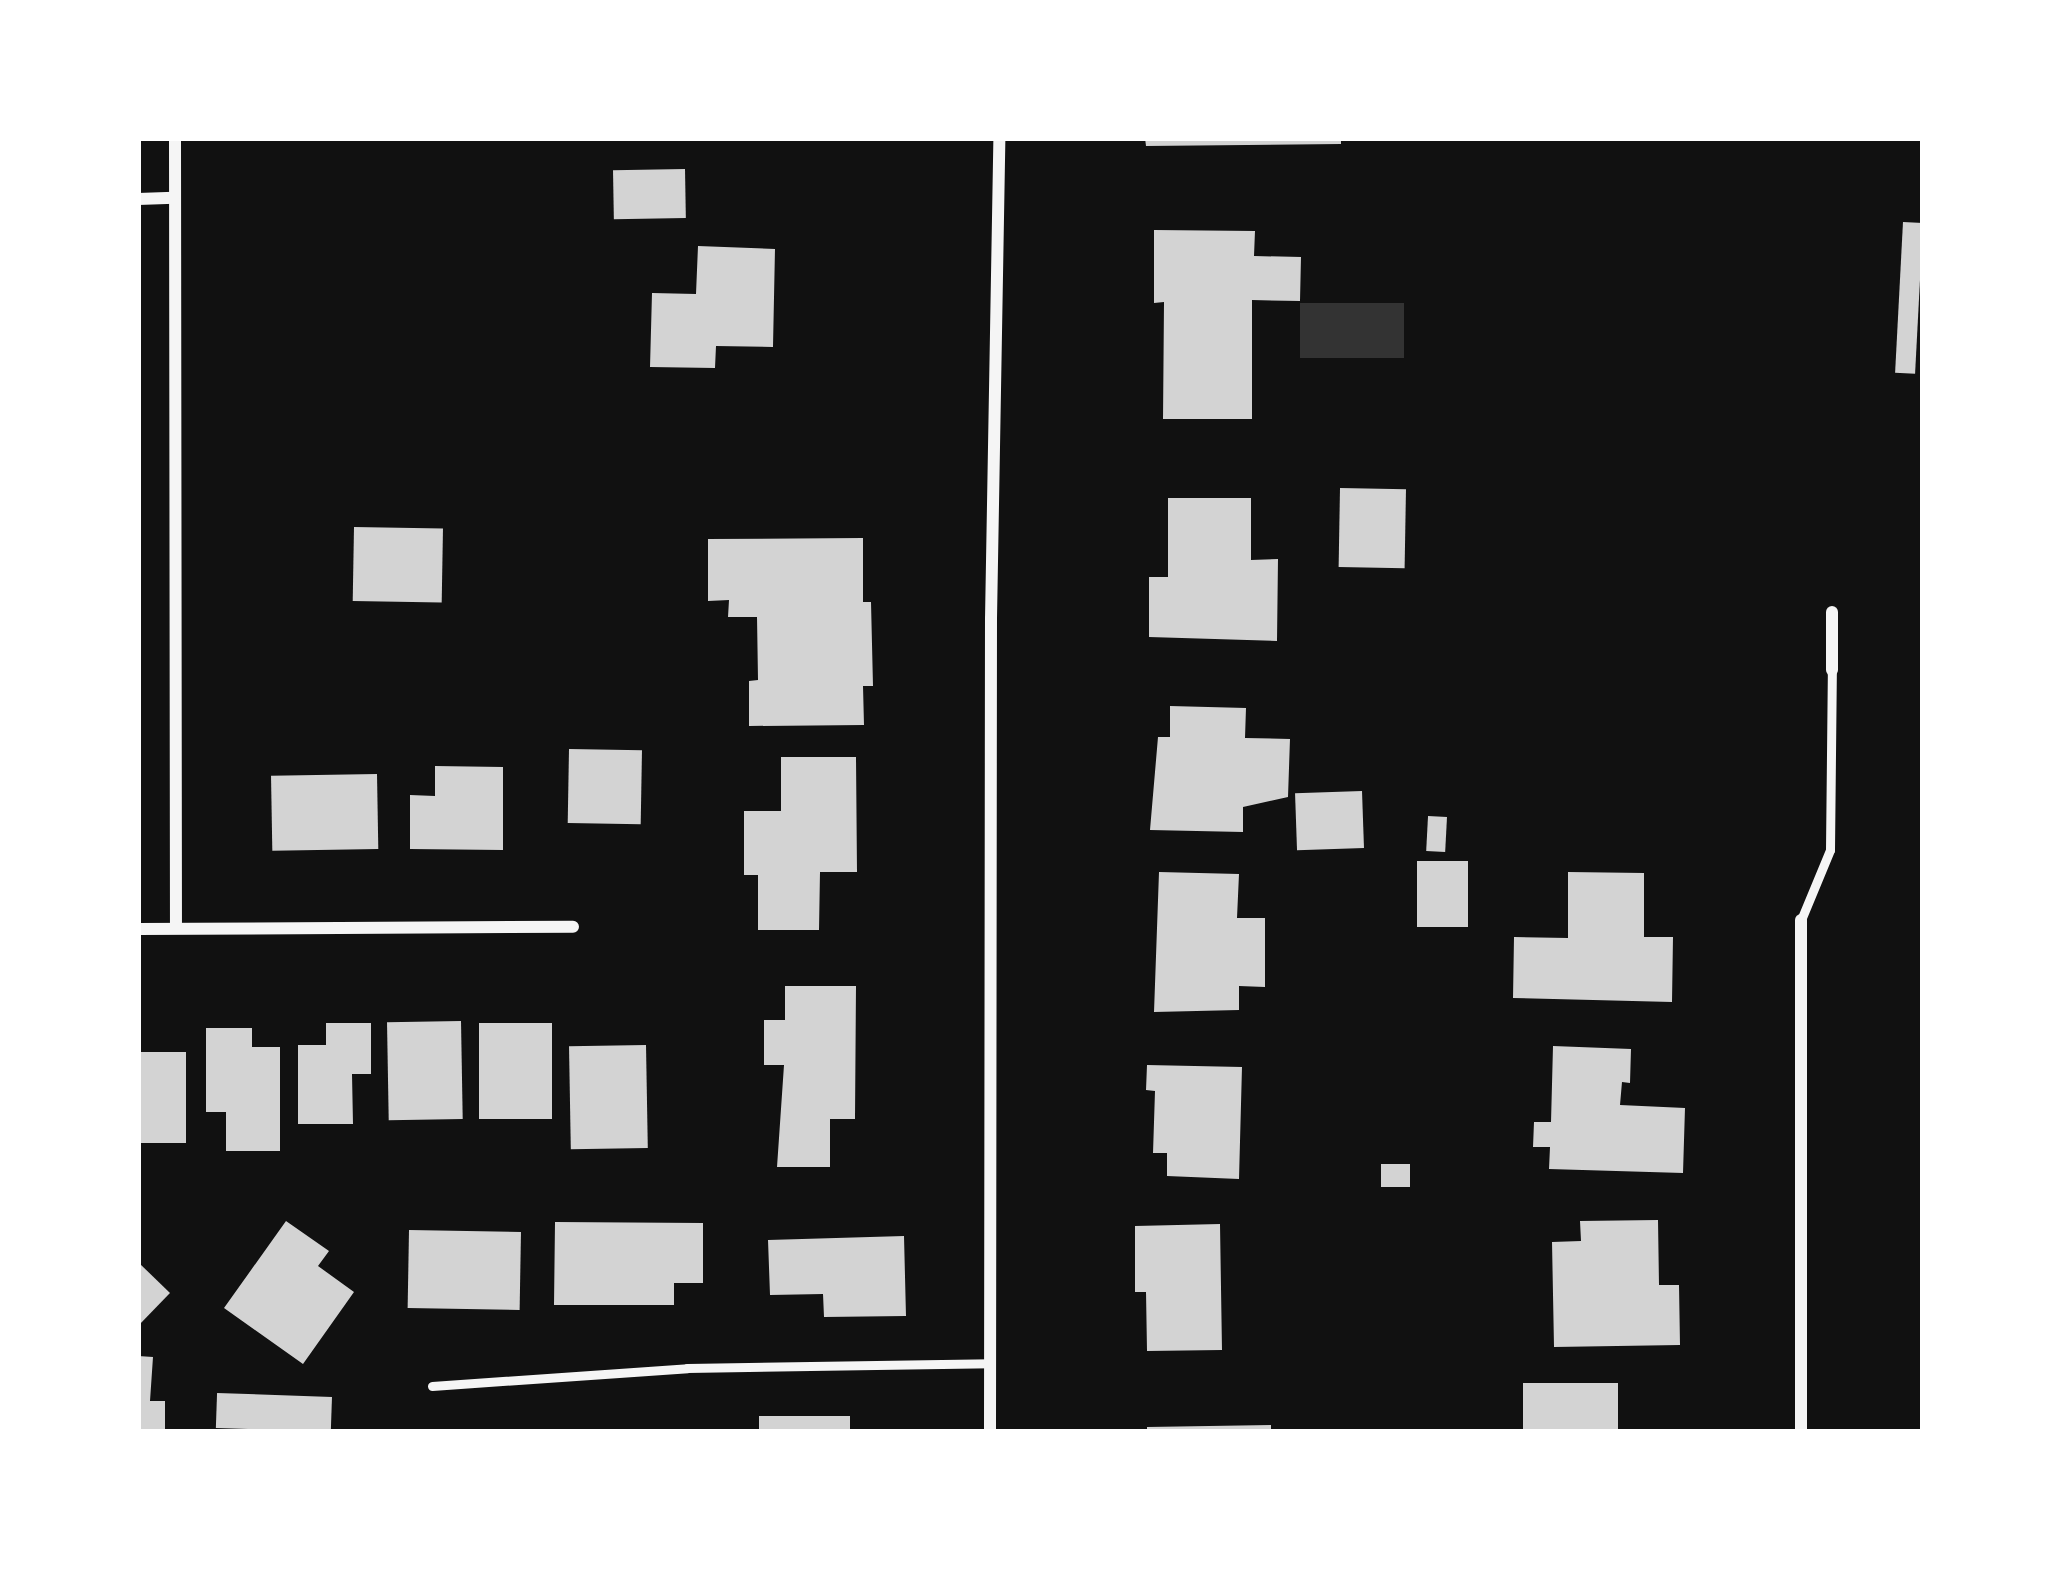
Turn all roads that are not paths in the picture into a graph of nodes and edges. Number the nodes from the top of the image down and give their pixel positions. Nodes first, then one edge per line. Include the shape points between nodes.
1 (175, 138) edge
2 (999, 138) edge
3 (174, 198) junction
4 (138, 199) edge
5 (1832, 612) dead end
6 (1832, 670) joint
7 (1801, 920) joint
8 (573, 927) dead end
9 (138, 928) edge
10 (176, 928) junction
11 (992, 1363) junction
12 (432, 1386) dead end
13 (990, 1432) edge
14 (1801, 1432) edge

1 - 3 street
2 - 11 street
3 - 4 street
3 - 10 street
5 - 6 street
6 - 7 lane via 1830,850
7 - 14 street
8 - 10 street
9 - 10 street
11 - 12 lane via 687,1369
11 - 13 street

